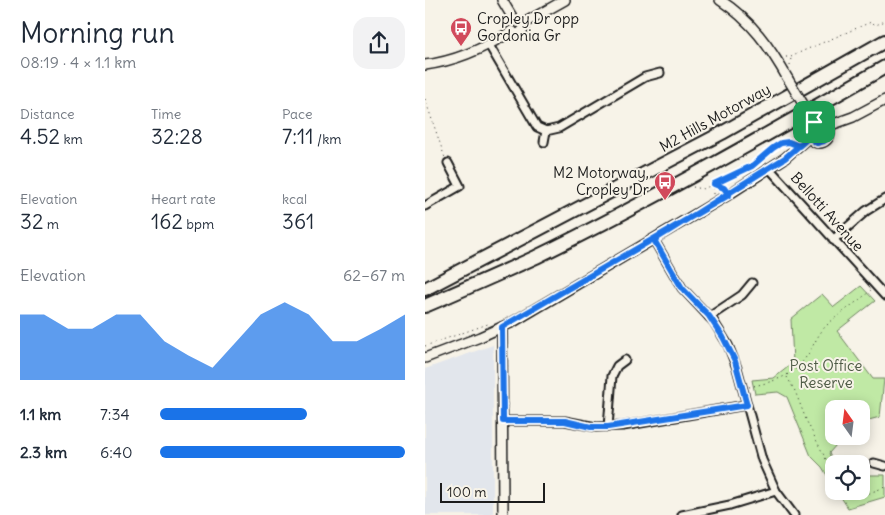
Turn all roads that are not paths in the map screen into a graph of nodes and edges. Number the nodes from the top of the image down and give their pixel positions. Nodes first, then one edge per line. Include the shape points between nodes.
1 (502, 0) edge
2 (565, 0) edge
3 (720, 0) edge
4 (514, 20) junction
5 (524, 23) junction
6 (511, 31) junction
7 (885, 41) edge
8 (489, 45) junction
9 (425, 65) edge
10 (885, 67) edge
11 (660, 73) dead end
12 (885, 100) edge
13 (814, 122) junction
14 (828, 126) junction
15 (546, 131) junction
16 (809, 137) junction
17 (544, 142) dead end
18 (448, 163) road end
19 (769, 168) junction
20 (885, 199) edge
21 (425, 206) edge
22 (654, 240) junction
23 (833, 240) junction
24 (751, 283) dead end
25 (425, 289) edge
26 (885, 296) edge
27 (425, 306) edge
28 (709, 316) junction
29 (499, 324) junction
30 (425, 358) edge
31 (625, 360) dead end
32 (747, 405) junction
33 (503, 421) junction
34 (608, 427) junction
35 (874, 462) dead end
36 (885, 466) edge
37 (776, 491) junction
38 (503, 515) edge
39 (682, 515) edge
40 (795, 515) edge

1 - 4 street
2 - 5 street
3 - 13 street, bridge via 741,15 771,49
4 - 5 street
4 - 6 street via 510,24
5 - 6 street via 520,33
6 - 8 street
7 - 25 highway, M2 Hills Motorway via 722,133
8 - 9 street via 463,56
8 - 15 street via 537,127
10 - 27 highway via 655,196 536,256
11 - 15 street via 645,78 559,128
12 - 14 street via 853,118
13 - 14 street
13 - 16 street via 809,127
14 - 16 street via 829,136 824,141 817,143
15 - 17 street
16 - 19 street
18 - 21 street via 460,186
19 - 22 street
19 - 23 street, Bellotti Avenue
20 - 23 street
22 - 28 street via 682,288
22 - 29 street
23 - 26 street, Bellotti Avenue
24 - 28 street via 742,295
28 - 32 street via 731,352
29 - 30 street
29 - 33 street
31 - 34 street via 612,376
32 - 34 street
32 - 37 street via 760,454
33 - 34 street via 565,421
33 - 38 street
35 - 36 street
37 - 39 street via 730,506
37 - 40 street

